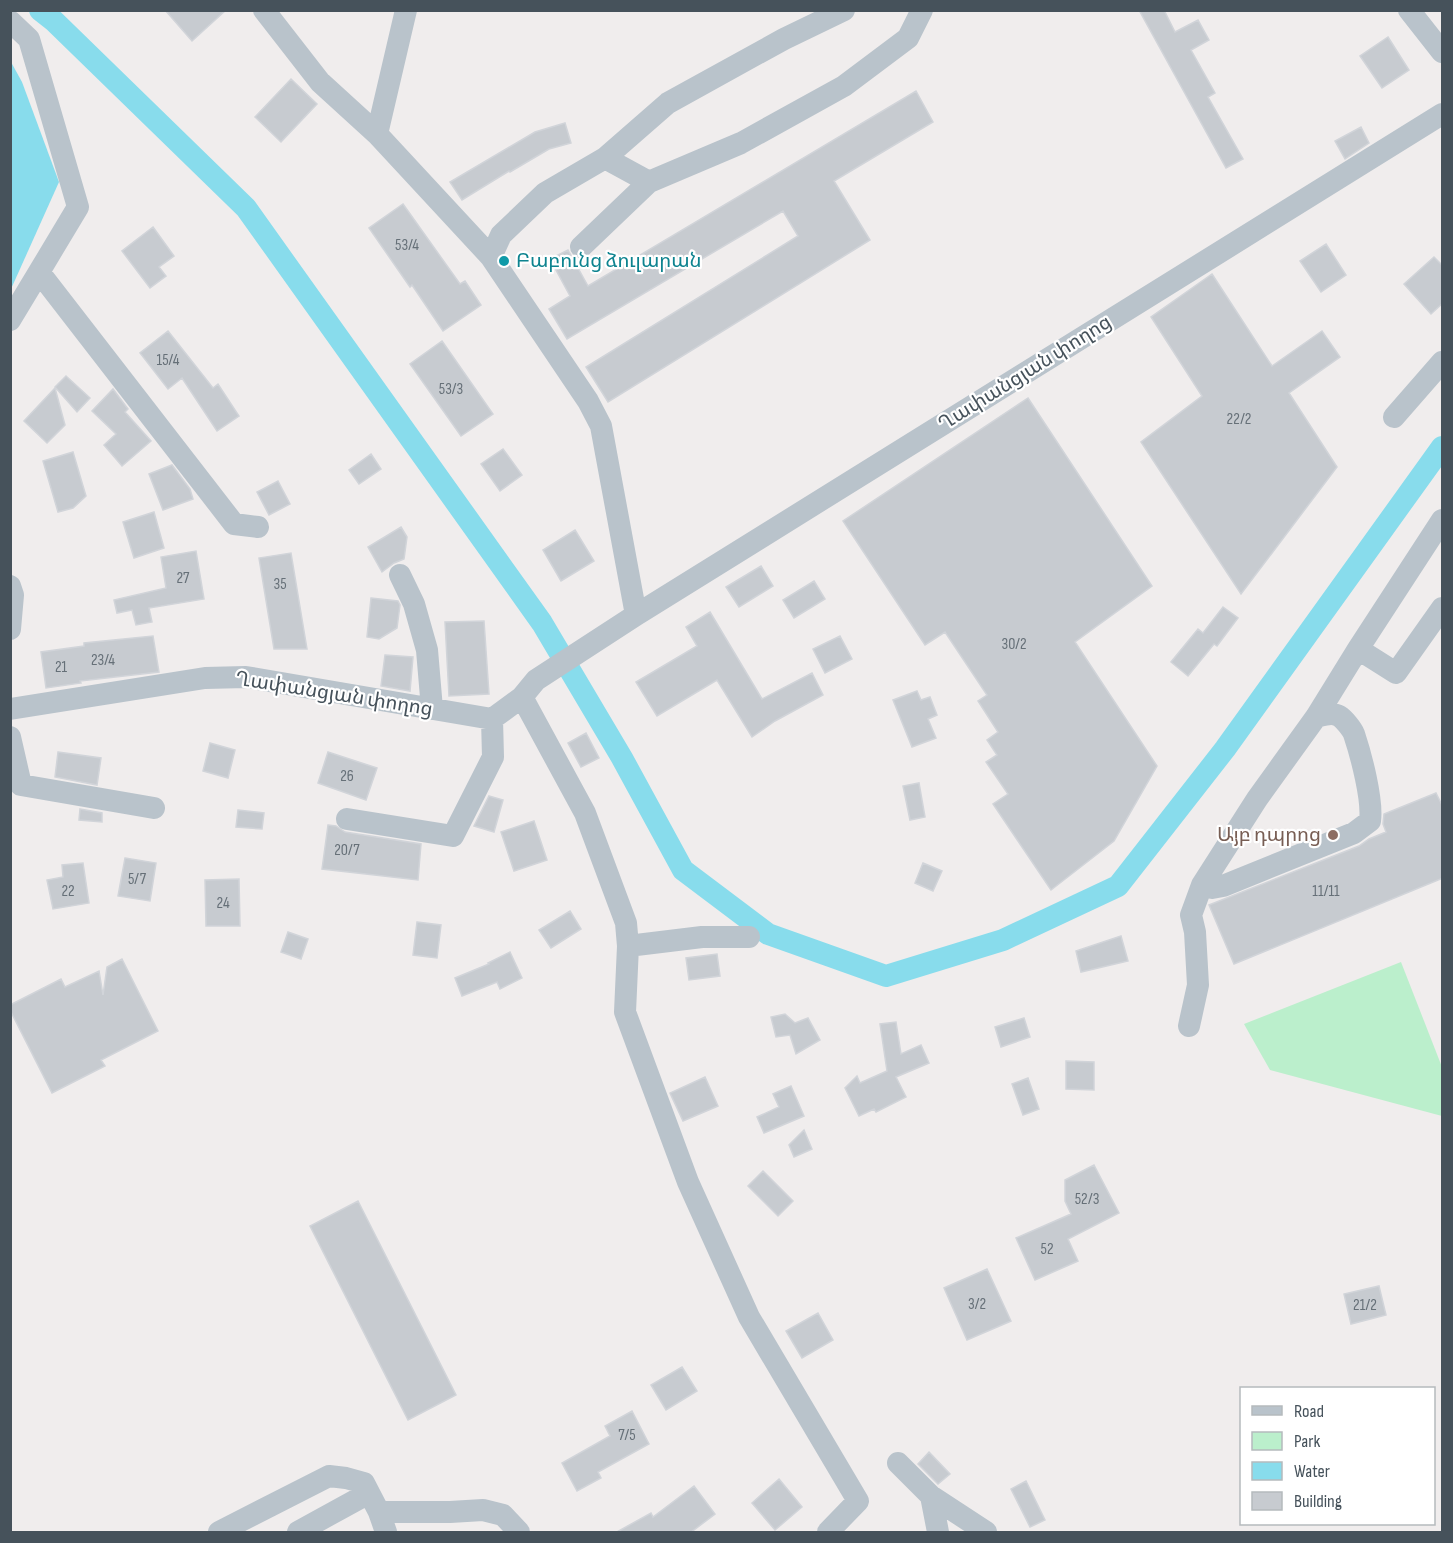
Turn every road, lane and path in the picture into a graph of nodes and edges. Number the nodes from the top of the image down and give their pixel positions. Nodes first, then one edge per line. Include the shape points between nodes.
1 (264, 10) edge
2 (406, 10) edge
3 (844, 10) edge
4 (922, 10) edge
5 (1409, 10) edge
6 (10, 21) edge
7 (1443, 52) edge
8 (1441, 119) edge
9 (377, 134) junction
10 (605, 158) junction
11 (649, 183) junction
12 (580, 247) dead end
13 (491, 257) junction
14 (39, 272) junction
15 (10, 320) edge
16 (1443, 362) edge
17 (1394, 417) dead end
18 (1443, 520) edge
19 (258, 527) dead end
20 (400, 575) dead end
21 (10, 586) edge
22 (1443, 608) edge
23 (636, 615) junction
24 (10, 629) edge
25 (1358, 649) junction
26 (529, 689) junction
27 (10, 709) edge
28 (432, 709) junction
29 (1316, 717) junction
30 (492, 719) junction
31 (10, 737) edge
32 (154, 808) dead end
33 (347, 819) dead end
34 (1202, 885) junction
35 (749, 937) dead end
36 (628, 946) junction
37 (1189, 1026) dead end
38 (898, 1463) dead end
39 (931, 1496) junction
40 (378, 1512) edge
41 (219, 1533) edge
42 (298, 1533) edge
43 (519, 1533) edge
44 (828, 1533) edge
45 (938, 1533) edge
46 (986, 1533) edge

1 - 9 street via 320,82
2 - 9 street
3 - 10 street via 668,103
4 - 11 street via 908,38 844,86 741,143
5 - 7 street
6 - 14 street via 29,39 78,207
8 - 23 street, Ղափանցյան փողոց
9 - 13 street
10 - 11 street
10 - 13 street via 545,193 501,235
11 - 12 street
13 - 23 street via 601,426
14 - 15 street
14 - 19 street via 234,524
16 - 17 street
18 - 25 street
20 - 28 street via 414,604 427,650
21 - 24 street
22 - 25 street via 1396,674
23 - 26 street, Ղափանցյան փողոց
25 - 29 street
26 - 30 street
26 - 36 street via 585,813 626,923
27 - 28 street, Ղափանցյան փողոց via 205,678 246,677
28 - 30 street, Ղափանցյան փողոց
29 - 34 street
29 - 34 street via 1340,717 1353,731 1366,781 1370,821 1354,833 1223,886
30 - 33 street via 493,758 453,836
31 - 32 street via 21,785
34 - 37 street via 1191,915 1198,985
35 - 36 street via 702,937
36 - 44 street via 625,1012 688,1182 749,1317 858,1500
38 - 39 street
39 - 45 street
39 - 46 street
40 - 41 street via 364,1484 329,1476
40 - 42 street
40 - 43 street via 483,1510 503,1515

